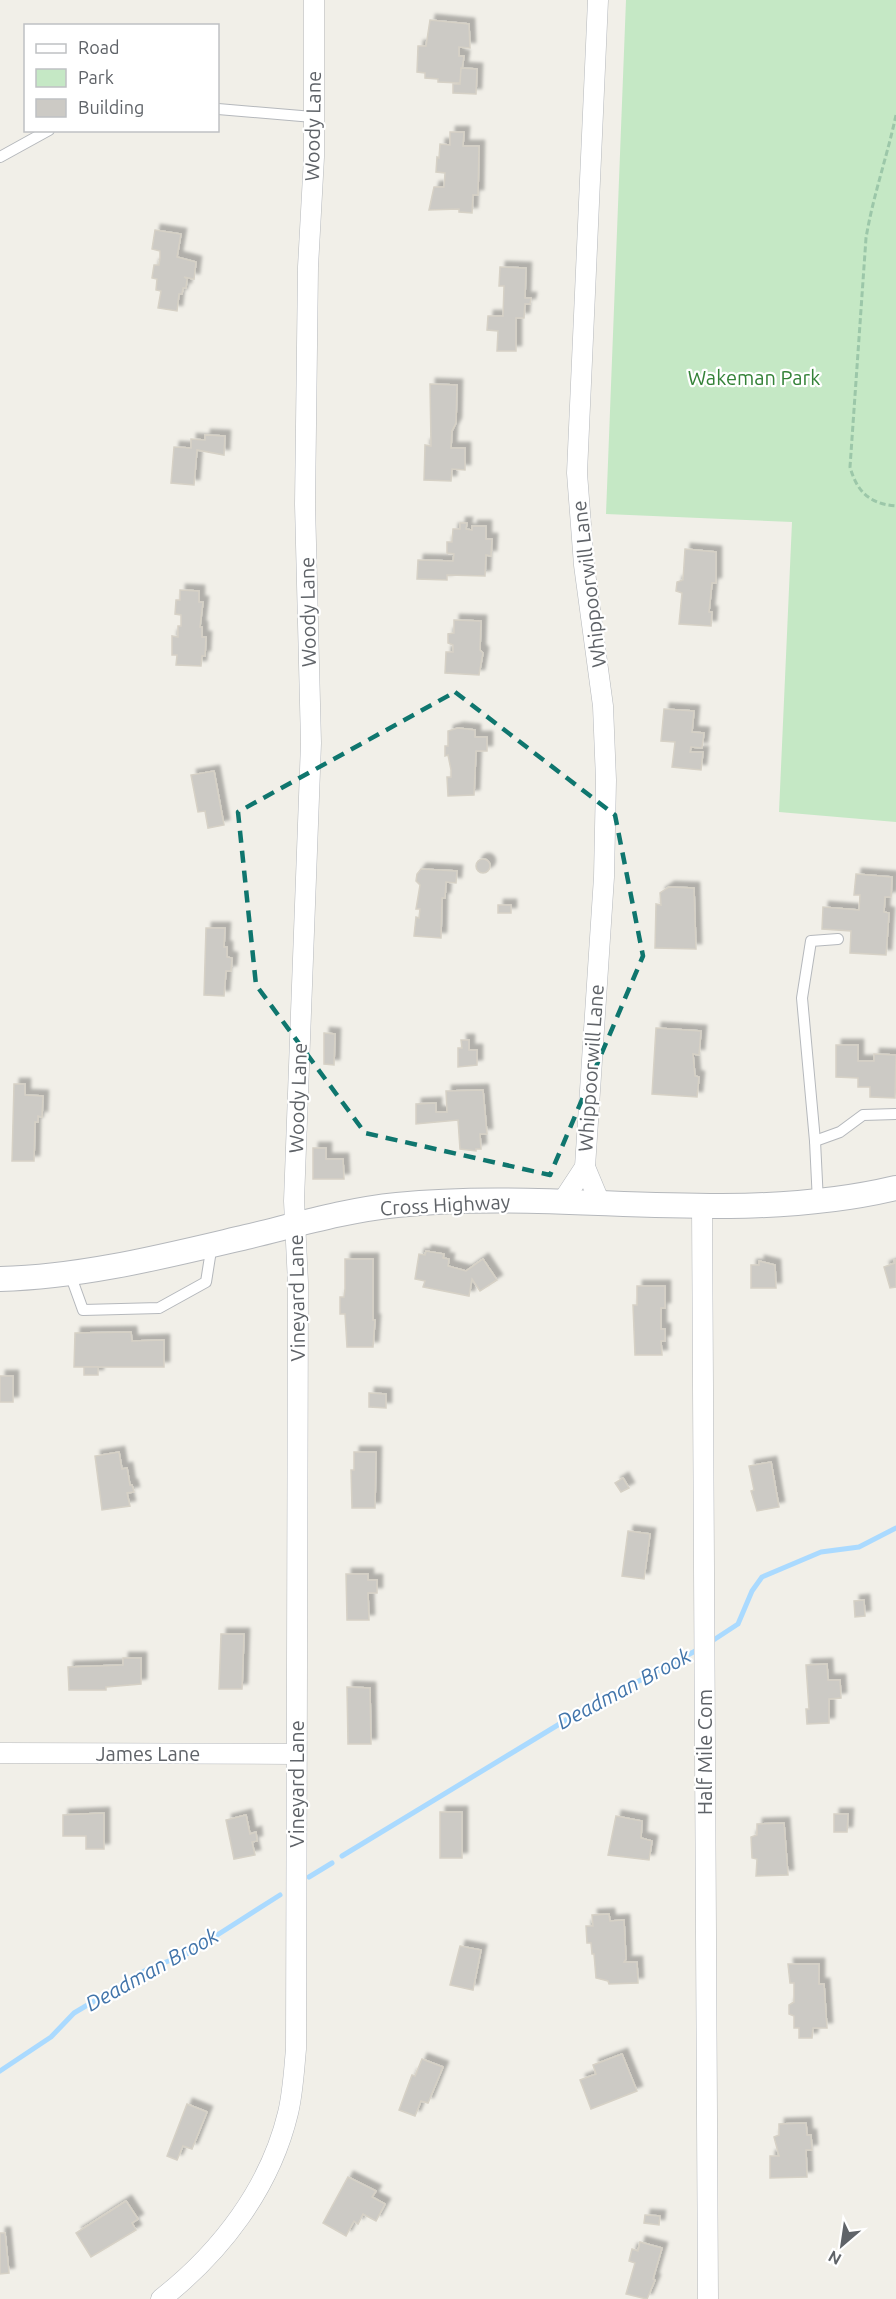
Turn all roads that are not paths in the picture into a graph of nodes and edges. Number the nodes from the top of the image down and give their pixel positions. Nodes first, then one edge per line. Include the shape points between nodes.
1 (314, 0) edge
2 (598, 0) edge
3 (219, 109) edge
4 (313, 117) junction
5 (46, 132) edge
6 (0, 157) edge
7 (838, 939) dead end
8 (896, 1114) edge
9 (814, 1142) junction
10 (585, 1167) junction
11 (896, 1188) edge
12 (562, 1202) junction
13 (600, 1203) junction
14 (818, 1203) junction
15 (702, 1204) junction
16 (296, 1224) junction
17 (212, 1244) junction
18 (70, 1274) junction
19 (0, 1279) edge
20 (0, 1753) edge
21 (296, 1755) junction
22 (161, 2299) edge
23 (708, 2299) edge

1 - 4 street, Woody Lane
2 - 10 street, Whippoorwill Lane via 577,473 584,566 603,706 606,780 604,877
3 - 4 lane
4 - 16 street, Woody Lane via 305,504 311,743
5 - 6 lane
7 - 9 lane via 811,941 802,998
8 - 9 lane via 862,1115 840,1132
9 - 14 lane
10 - 12 street, Whippoorwill Lane
10 - 13 street, Whippoorwill Lane
11 - 14 street, Cross Highway
12 - 13 street, Cross Highway
12 - 16 street, Cross Highway via 404,1204
13 - 15 street, Cross Highway
14 - 15 street, Cross Highway
15 - 23 street, Half Mile Com
16 - 17 street, Cross Highway
16 - 21 street, Vineyard Lane
17 - 18 street, Cross Highway
17 - 18 lane via 206,1282 159,1308 83,1310
18 - 19 street, Cross Highway
20 - 21 street, James Lane
21 - 22 street, Vineyard Lane via 297,2002 289,2111 271,2161 238,2220 210,2254

